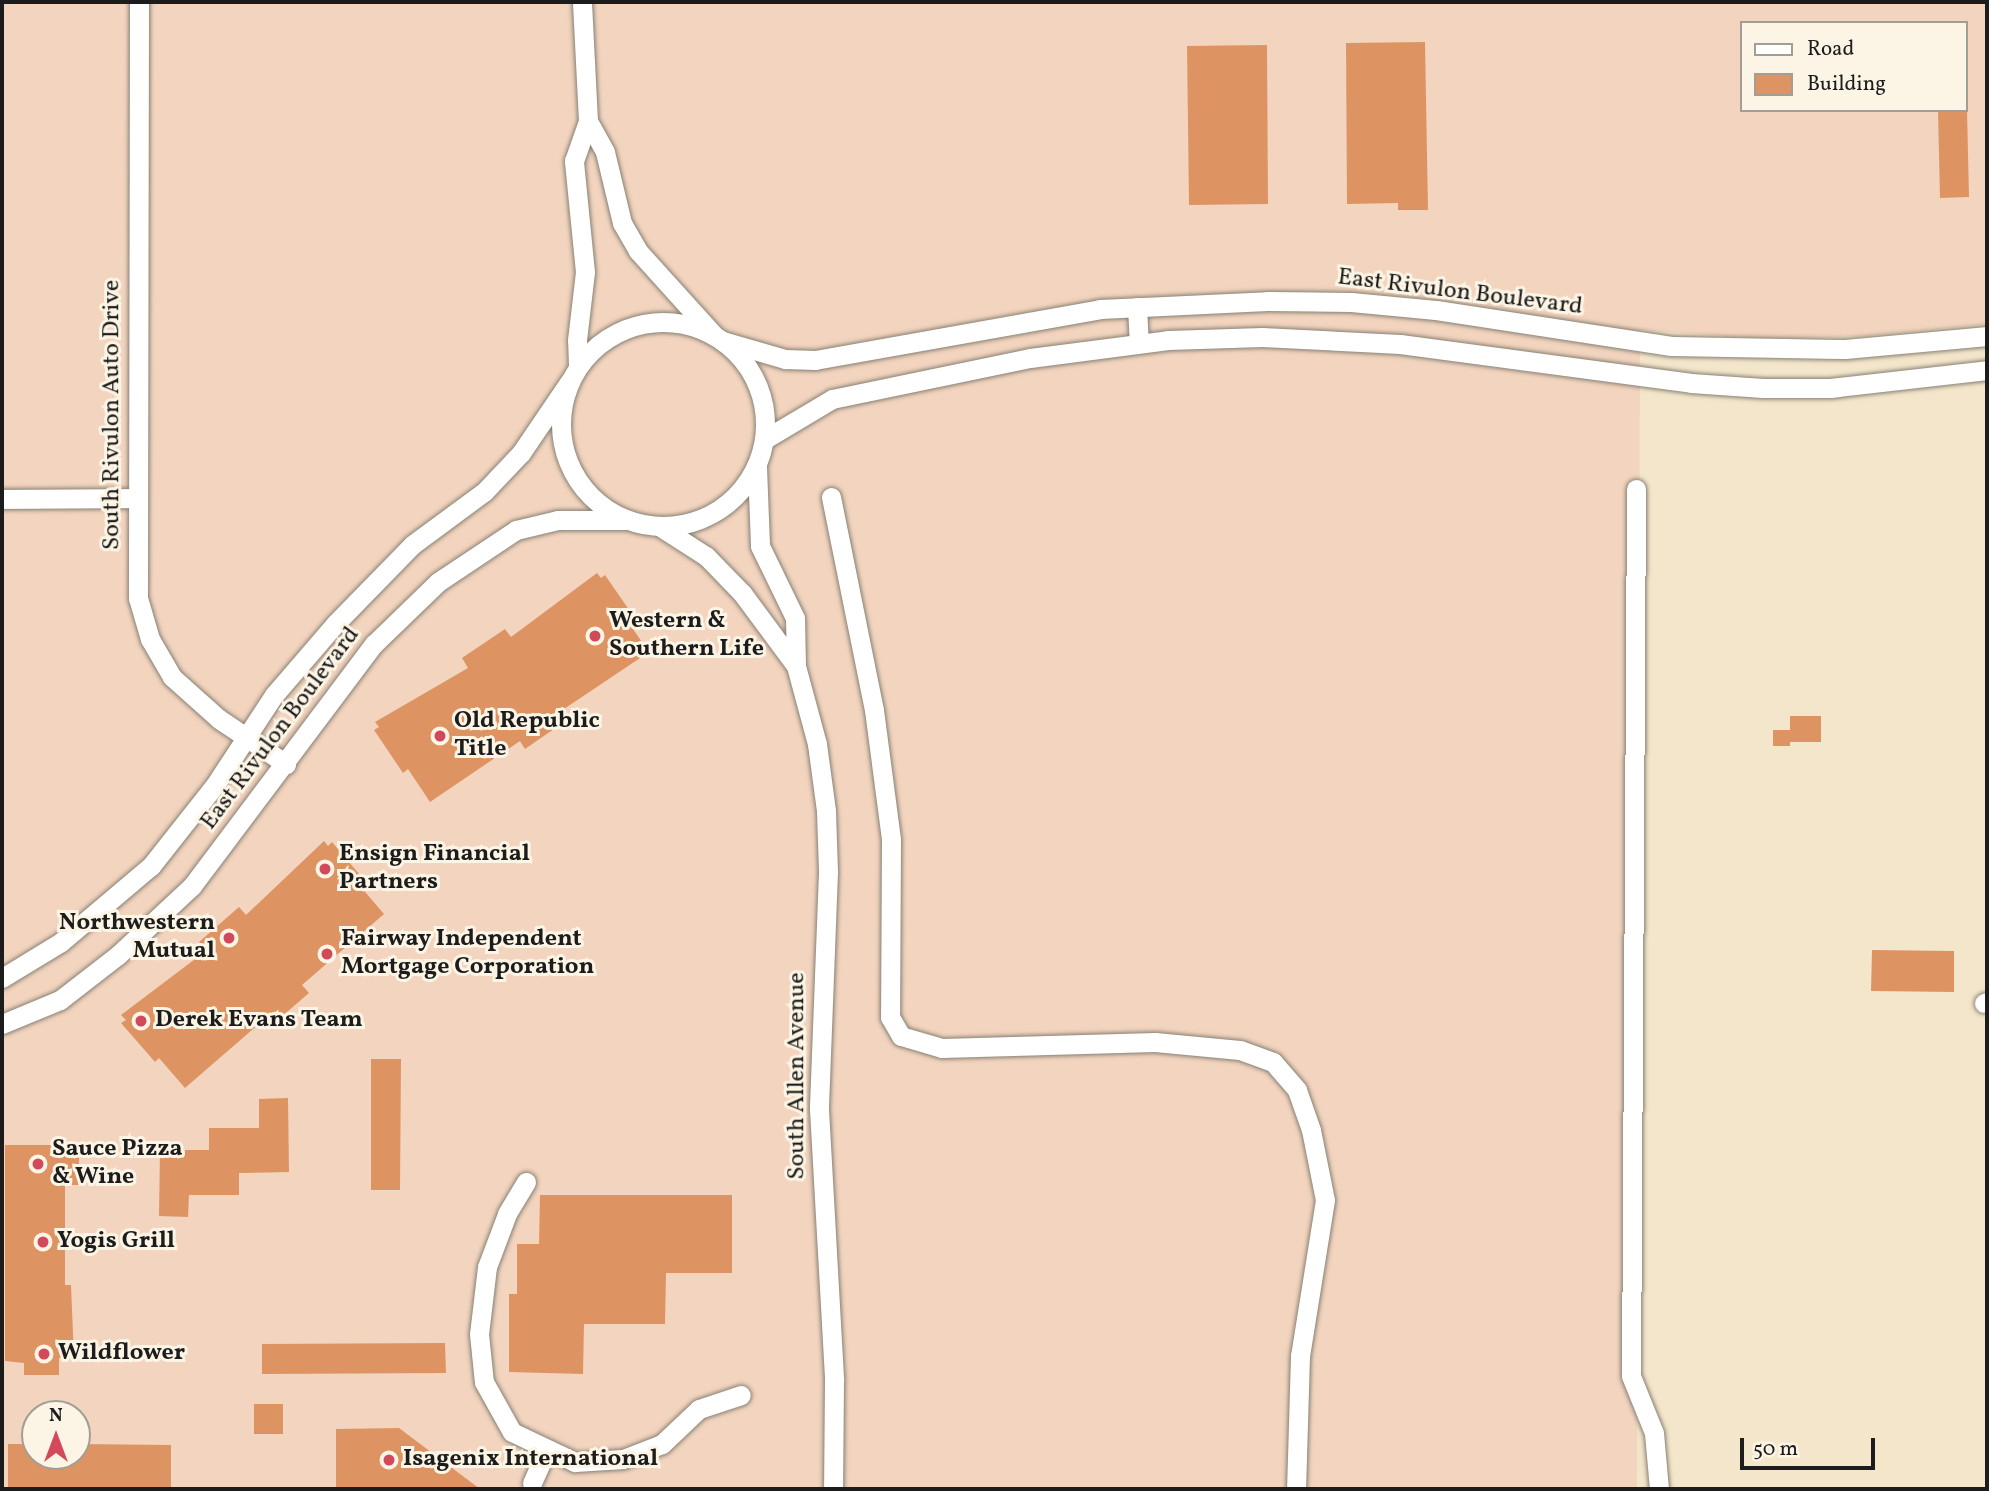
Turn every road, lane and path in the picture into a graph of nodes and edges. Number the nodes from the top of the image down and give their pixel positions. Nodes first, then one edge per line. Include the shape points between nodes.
1 (139, 2) edge
2 (582, 2) edge
3 (588, 121) junction
4 (1136, 307) junction
5 (1987, 336) edge
6 (718, 338) junction
7 (1139, 342) junction
8 (1635, 342) junction
9 (1987, 370) edge
10 (574, 374) junction
11 (1630, 376) junction
12 (765, 439) junction
13 (757, 467) junction
14 (1636, 489) dead end
15 (831, 497) dead end
16 (138, 498) junction
17 (2, 499) edge
18 (625, 520) junction
19 (659, 526) junction
20 (796, 666) junction
21 (246, 738) junction
22 (286, 764) junction
23 (2, 978) edge
24 (2, 1024) edge
25 (526, 1182) dead end
26 (741, 1395) dead end
27 (547, 1449) junction
28 (532, 1483) dead end
29 (833, 1489) edge
30 (1296, 1489) edge
31 (1658, 1489) edge

1 - 16 street, South Rivulon Auto Drive
2 - 3 street
3 - 6 street via 605,152 622,223 638,251
3 - 10 street via 574,161 585,272
4 - 6 street, East Rivulon Boulevard via 1100,309 815,360 785,359
4 - 7 street
4 - 8 street, East Rivulon Boulevard via 1351,302
5 - 8 street, East Rivulon Boulevard via 1845,349
6 - 10 street via 660,322 629,328 601,343
6 - 12 street via 742,359 757,384 765,411
7 - 11 street via 1262,337 1347,340
7 - 12 street via 1030,358 832,399
8 - 11 street
9 - 11 street via 1830,388 1763,388
10 - 18 street via 561,413 563,446 582,486
10 - 21 street, East Rivulon Boulevard via 521,453 484,492 412,545 335,624 274,695
12 - 13 street
13 - 19 street via 740,492 717,511 689,523
13 - 20 street, South Allen Avenue via 760,546 794,618
14 - 31 street via 1631,1377 1654,1433
15 - 30 street via 874,710 891,841 890,1017 901,1037 942,1048 1155,1042 1240,1050 1273,1062 1297,1090 1311,1130 1325,1200 1300,1356
16 - 17 street
16 - 21 street, South Rivulon Auto Drive via 138,598 150,639 172,677
18 - 19 street
18 - 22 street, East Rivulon Boulevard via 558,520 516,530 438,582 374,644
19 - 20 street, South Allen Avenue via 706,556 742,593
20 - 29 street, South Allen Avenue via 817,744 826,811 819,1109 834,1381
21 - 22 street, South Rivulon Auto Drive
21 - 23 street, East Rivulon Boulevard via 151,866 61,942
22 - 24 street, East Rivulon Boulevard via 192,886 118,955 60,1000
25 - 27 street via 507,1214 487,1267 480,1366 494,1405 512,1432
26 - 27 street via 699,1409 662,1444 623,1460 575,1462
27 - 28 street

